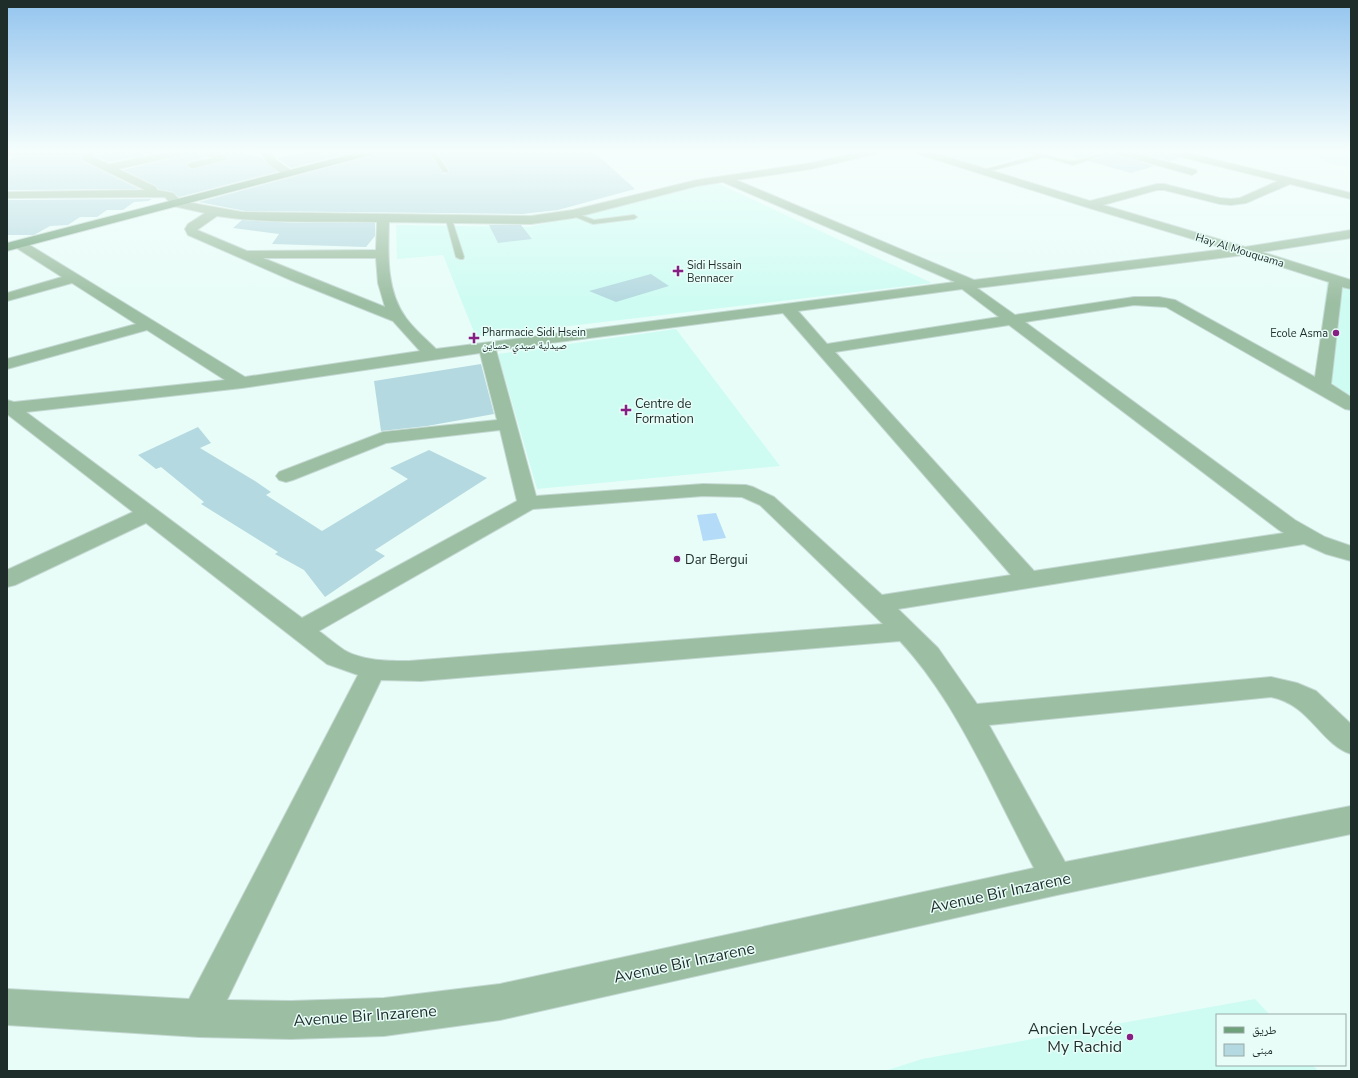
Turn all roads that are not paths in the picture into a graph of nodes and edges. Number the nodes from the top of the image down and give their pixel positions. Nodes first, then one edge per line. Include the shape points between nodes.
1 (183, 202) edge
2 (619, 202) edge
3 (778, 202) edge
4 (1081, 202) edge
5 (1100, 202) edge
6 (177, 204) junction
7 (1090, 205) junction
8 (215, 212) junction
9 (572, 214) junction
10 (634, 217) dead end
11 (383, 219) junction
12 (449, 220) junction
13 (1351, 234) edge
14 (13, 246) edge
15 (1245, 251) junction
16 (243, 254) junction
17 (382, 254) junction
18 (460, 257) dead end
19 (74, 278) junction
20 (1336, 280) junction
21 (969, 284) junction
22 (1351, 285) edge
23 (386, 290) junction
24 (345, 296) junction
25 (7, 298) edge
26 (787, 308) junction
27 (398, 318) junction
28 (1012, 320) junction
29 (148, 324) junction
30 (487, 347) junction
31 (824, 349) junction
32 (432, 354) junction
33 (7, 364) edge
34 (242, 383) junction
35 (1328, 392) junction
36 (1351, 405) edge
37 (9, 407) edge
38 (507, 424) junction
39 (286, 476) dead end
40 (528, 503) junction
41 (149, 513) junction
42 (1305, 537) junction
43 (1351, 554) edge
44 (7, 579) edge
45 (1030, 580) junction
46 (876, 604) junction
47 (300, 630) junction
48 (906, 632) junction
49 (373, 670) junction
50 (970, 716) junction
51 (1351, 742) edge
52 (1351, 820) edge
53 (1057, 879) junction
54 (7, 1007) edge
55 (199, 1018) junction

1 - 6 main road
2 - 9 street
3 - 21 street
4 - 7 street, Hay Al Mouquama
5 - 7 street
6 - 8 street
6 - 14 main road
7 - 15 street, Hay Al Mouquama
8 - 11 street via 268,217
8 - 16 street via 192,227 192,232
9 - 10 lane via 593,222
9 - 12 street via 531,220
11 - 12 street
11 - 17 street
12 - 18 lane
13 - 15 street
14 - 19 street
15 - 20 street, Hay Al Mouquama
15 - 21 street
16 - 17 street
16 - 24 street
17 - 23 street
19 - 25 street
19 - 29 street
20 - 22 street, Hay Al Mouquama
20 - 35 street via 1322,386
21 - 26 street
21 - 28 street
23 - 24 street
23 - 27 street
24 - 27 street
26 - 30 street
26 - 31 street
27 - 32 street
28 - 31 street
28 - 35 street via 1134,301 1170,303
28 - 42 street
29 - 33 street
29 - 34 street
30 - 32 street
30 - 38 street
31 - 45 street
32 - 34 street
34 - 37 street
35 - 36 street
37 - 41 street
38 - 39 street via 383,438
38 - 40 street
40 - 46 street via 703,490 746,491 766,501
40 - 47 street
41 - 44 street
41 - 47 street
42 - 43 street via 1327,548
42 - 45 street
45 - 46 street
46 - 48 street
47 - 49 street via 336,657
48 - 49 street via 421,671
48 - 50 street via 929,655
49 - 55 street
50 - 51 street via 1271,687 1288,690 1306,699
50 - 53 street
52 - 53 street, Avenue Bir Inzarene
53 - 55 street, Avenue Bir Inzarene via 500,1002 384,1017 291,1020
54 - 55 street, Avenue Bir Inzarene

